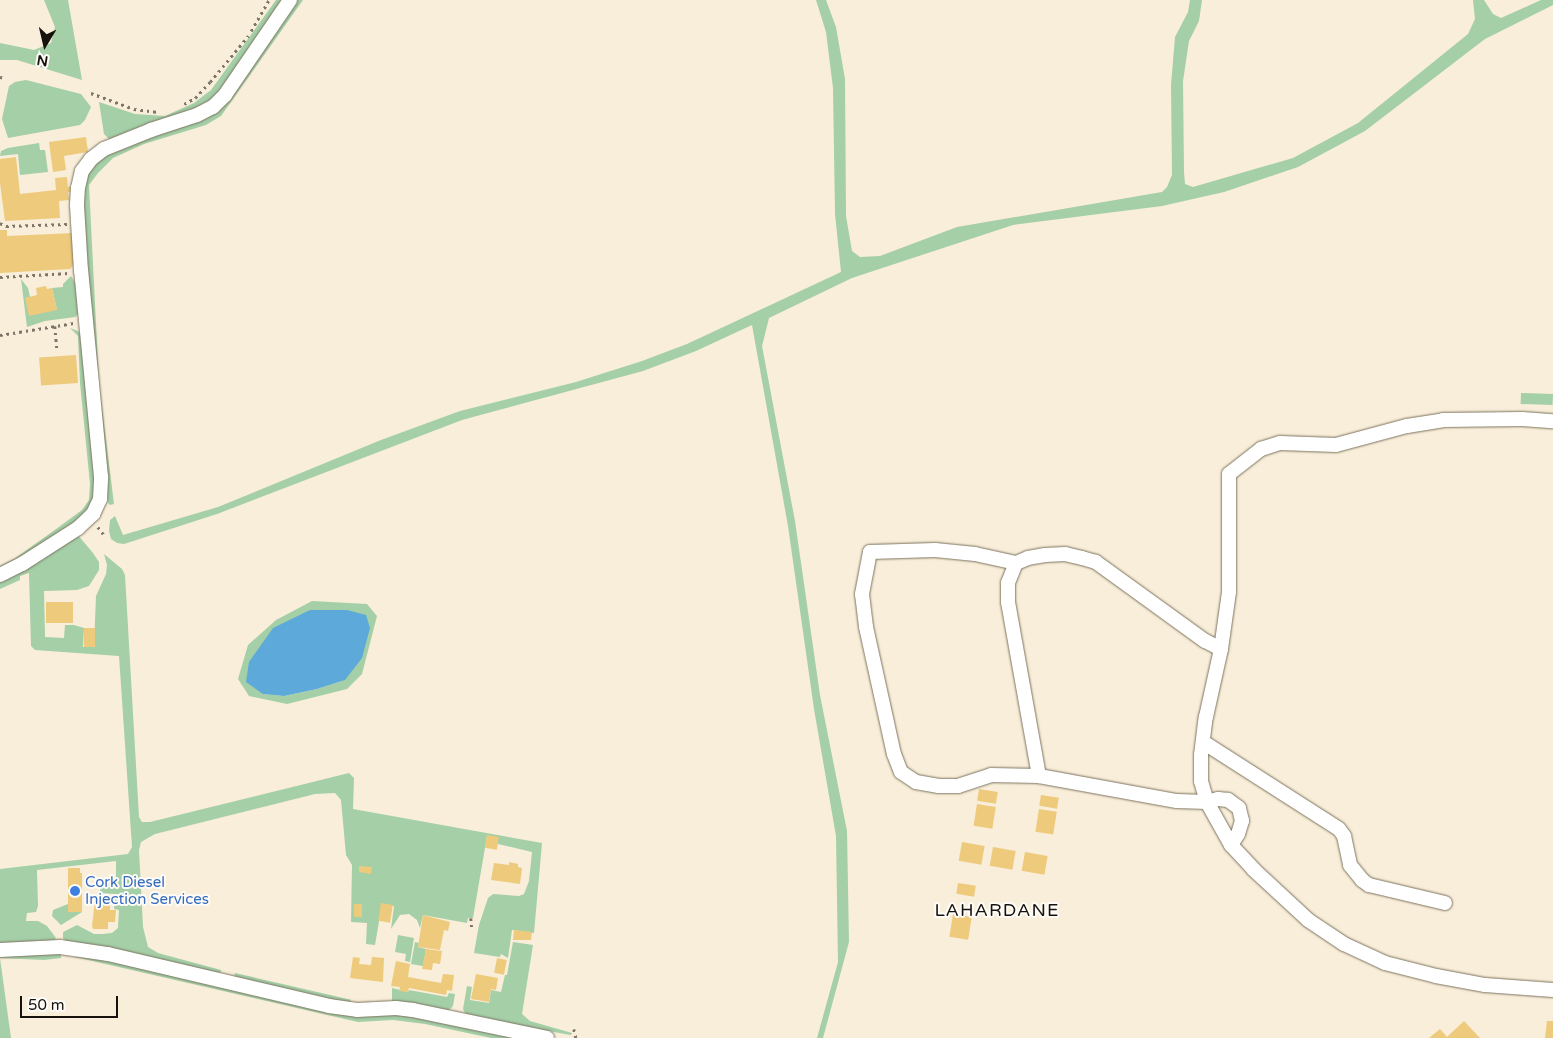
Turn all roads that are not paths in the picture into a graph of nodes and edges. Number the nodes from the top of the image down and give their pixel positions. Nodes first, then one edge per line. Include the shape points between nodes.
1 (290, 0) edge
2 (1553, 421) edge
3 (1016, 563) junction
4 (0, 575) edge
5 (1221, 649) junction
6 (1203, 742) junction
7 (1039, 776) junction
8 (1207, 802) junction
9 (1231, 845) junction
10 (1444, 903) dead end
11 (0, 950) edge
12 (1553, 990) edge
13 (547, 1038) edge

1 - 4 street via 225,95 213,107 111,146 85,165 78,188 78,223 102,488 98,506 78,528
2 - 5 street via 1443,420 1407,426 1349,443 1290,442 1261,449 1229,474 1229,592
3 - 5 street via 1028,558 1064,554 1096,562 1190,631
3 - 7 street via 1008,583 1008,602
3 - 7 street via 936,550 870,552 862,594 866,627 894,754 901,772 916,782 939,786 958,786 991,775
5 - 6 street
6 - 8 street via 1201,780
6 - 10 street via 1339,829 1344,836 1350,865 1362,880 1370,885
7 - 8 street via 1177,801
8 - 9 street
8 - 9 street via 1228,800 1239,808 1242,821
9 - 12 street via 1252,869 1308,920 1344,944 1385,963 1485,985
11 - 13 street via 60,947 108,954 329,1006 357,1010 413,1010

